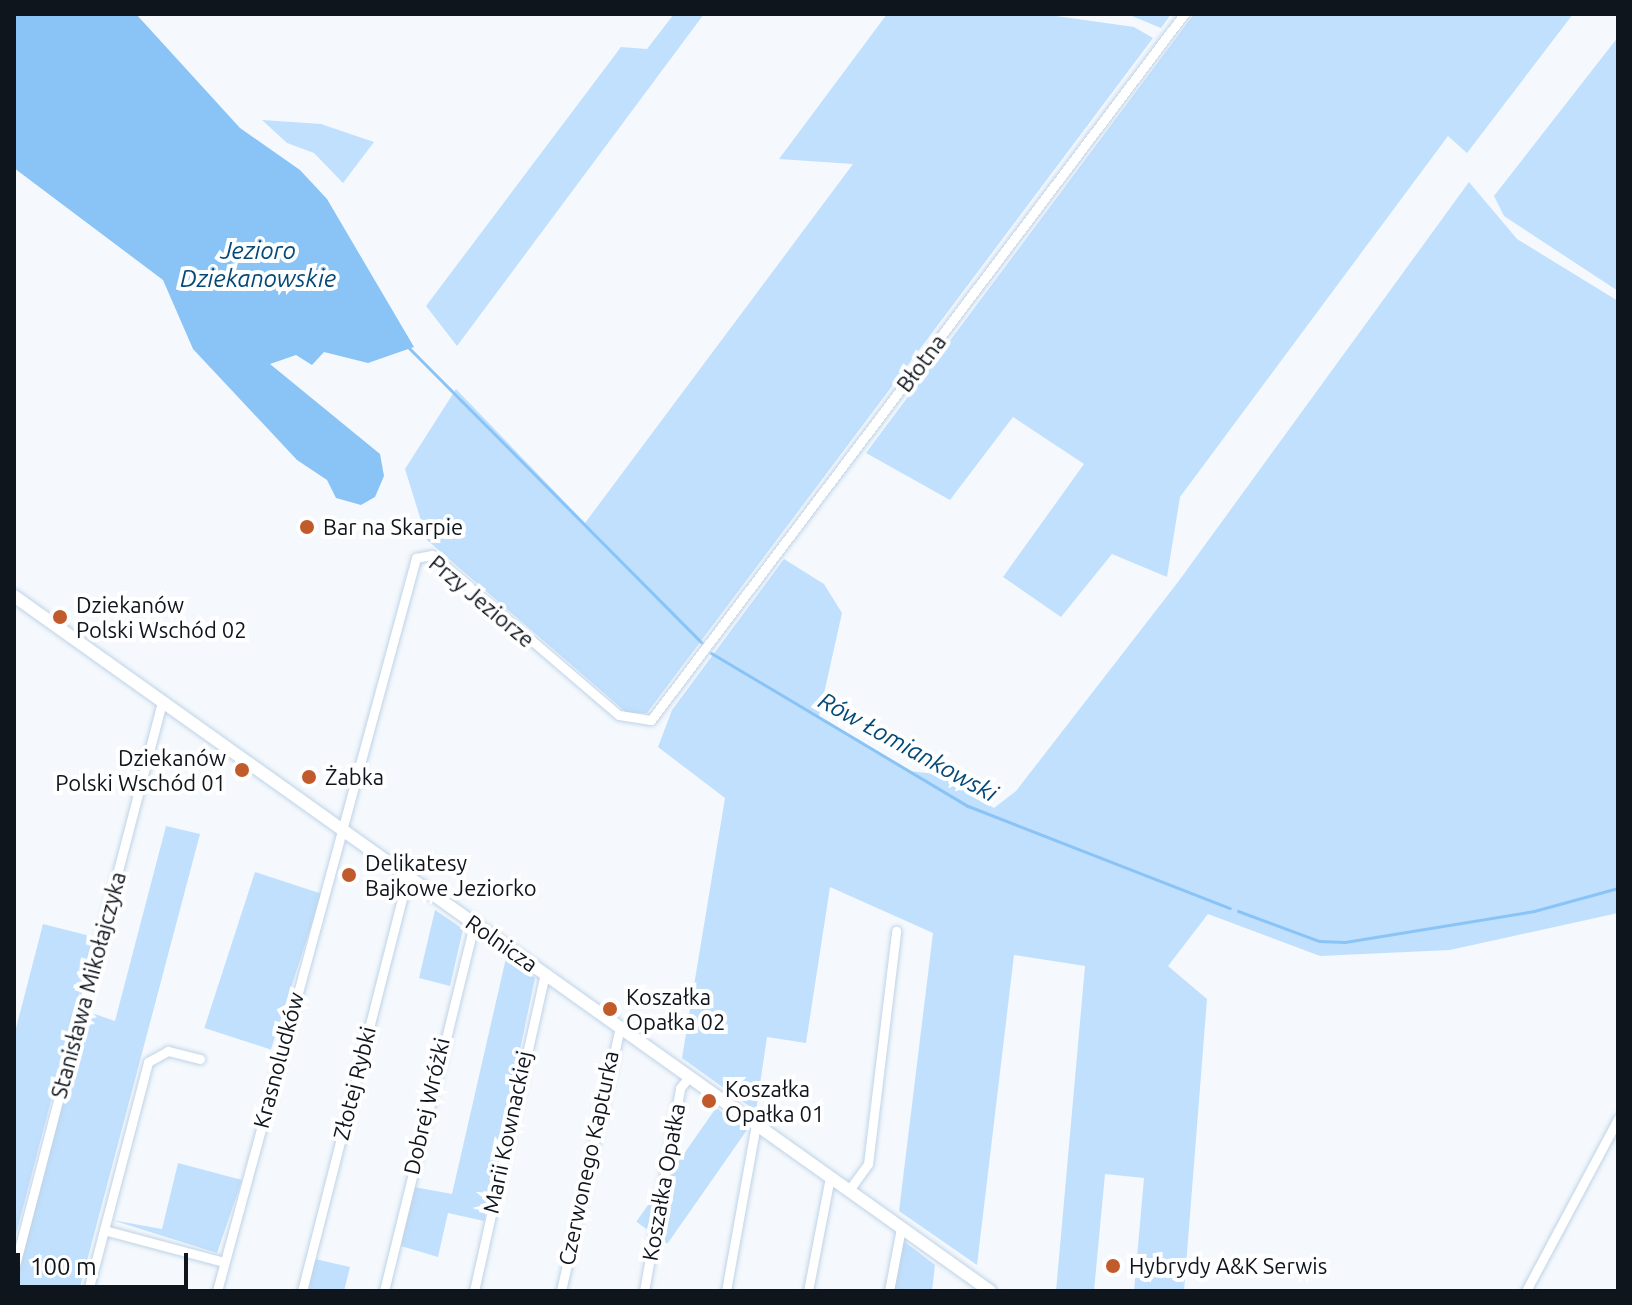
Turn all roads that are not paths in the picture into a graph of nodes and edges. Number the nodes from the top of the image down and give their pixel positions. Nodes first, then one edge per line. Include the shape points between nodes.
1 (1184, 14) edge
2 (14, 596) edge
3 (162, 702) junction
4 (660, 713) joint
5 (340, 829) junction
6 (408, 876) junction
7 (474, 924) junction
8 (896, 931) dead end
9 (545, 974) junction
10 (620, 1027) junction
11 (200, 1059) dead end
12 (689, 1077) junction
13 (1618, 1119) edge
14 (756, 1125) junction
15 (830, 1177) junction
16 (849, 1190) junction
17 (901, 1228) junction
18 (104, 1230) junction
19 (224, 1262) junction
20 (14, 1269) edge
21 (982, 1289) edge
22 (88, 1291) edge
23 (217, 1291) edge
24 (302, 1291) edge
25 (384, 1291) edge
26 (474, 1291) edge
27 (561, 1291) edge
28 (644, 1291) edge
29 (726, 1291) edge
30 (808, 1291) edge
31 (889, 1291) edge
32 (1526, 1291) edge

1 - 4 street, Błotna
2 - 3 street, Rolnicza
3 - 5 street, Rolnicza
3 - 20 street, Stanisława Mikołajczyka
4 - 5 street, Przy Jeziorze via 641,722 619,715 422,553
5 - 6 street, Rolnicza
5 - 19 street, Krasnoludków
6 - 7 street, Rolnicza
6 - 24 street, Złotej Rybki
7 - 9 street, Rolnicza
7 - 25 street, Dobrej Wróżki via 466,933
8 - 16 street via 868,1164
9 - 10 street, Rolnicza
9 - 26 street, Marii Kownackiej
10 - 12 street, Rolnicza
10 - 27 street, Czerwonego Kapturka
11 - 18 street via 168,1051 148,1062
12 - 14 street, Rolnicza
12 - 28 street, Koszałka Opałka via 680,1088
13 - 32 street
14 - 15 street, Rolnicza
14 - 29 street
15 - 16 street, Rolnicza
15 - 30 street
16 - 17 street, Rolnicza
17 - 21 street, Rolnicza
17 - 31 street
18 - 19 street
18 - 22 street
19 - 23 street, Krasnoludków

